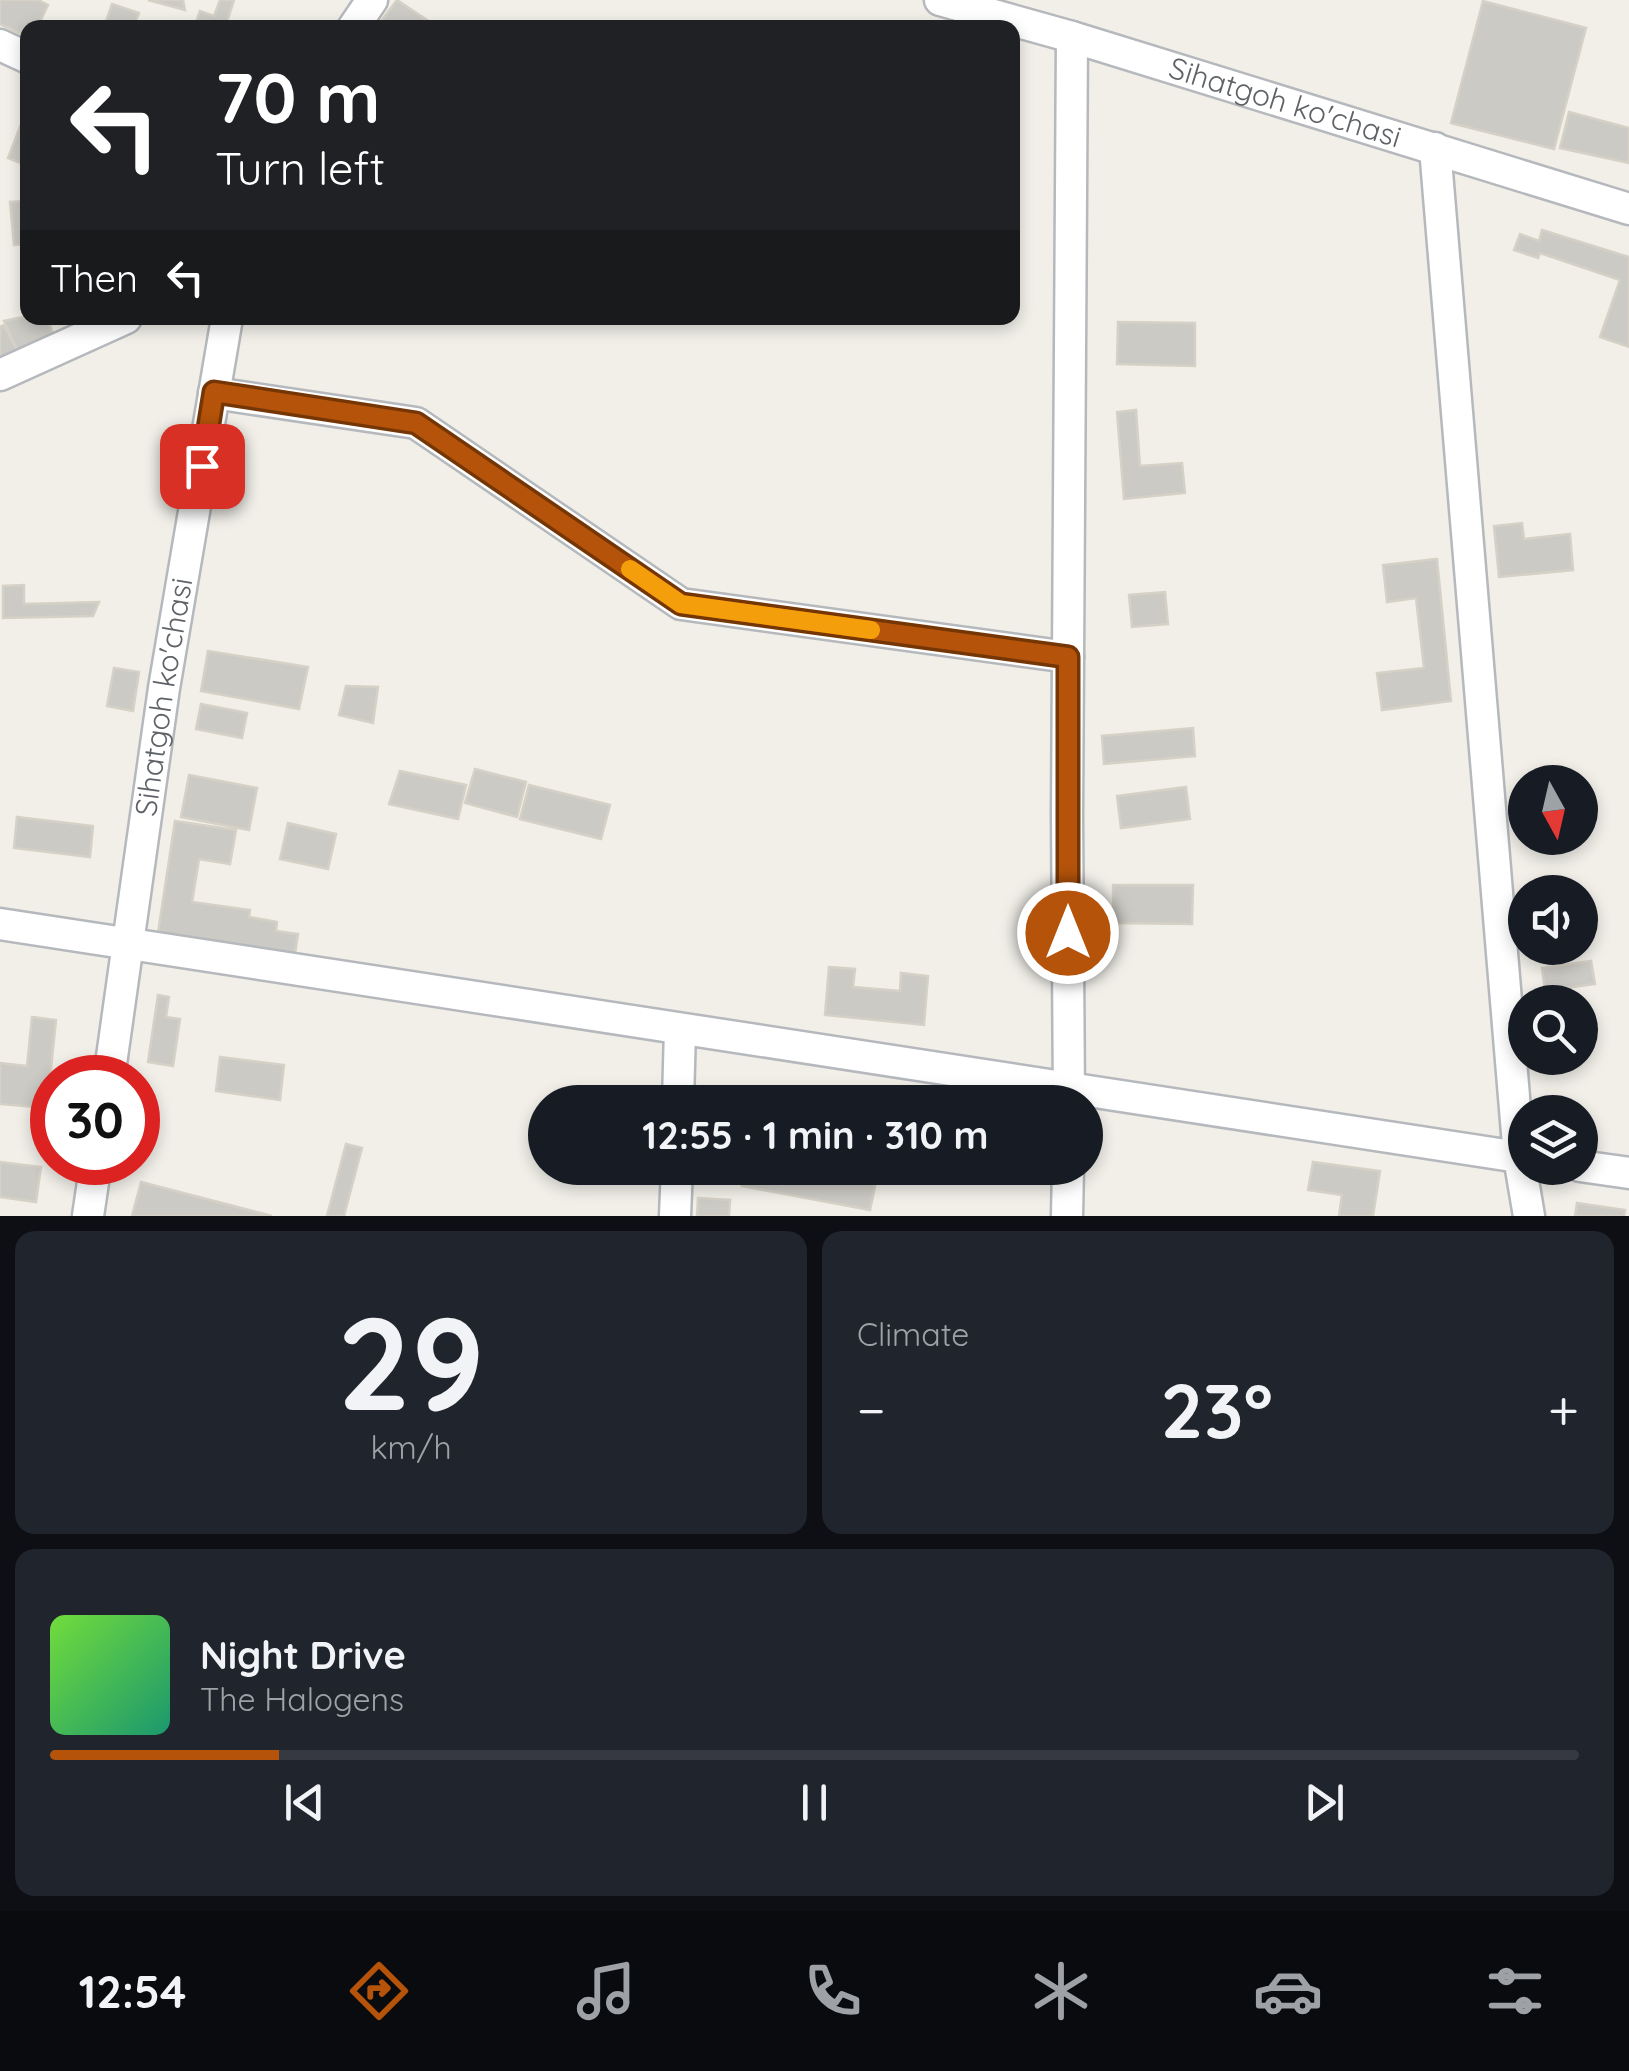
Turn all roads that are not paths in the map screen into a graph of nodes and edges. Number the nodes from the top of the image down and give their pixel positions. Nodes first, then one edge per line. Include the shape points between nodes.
1 (940, 0) edge
2 (1011, 20) edge
3 (1020, 22) edge
4 (1072, 37) junction
5 (1435, 148) junction
6 (1629, 210) edge
7 (111, 325) edge
8 (227, 325) edge
9 (0, 375) edge
10 (214, 392) junction
11 (1068, 657) junction
12 (0, 924) edge
13 (128, 943) junction
14 (680, 1029) junction
15 (111, 1055) edge
16 (678, 1085) edge
17 (1005, 1085) edge
18 (1069, 1085) edge
19 (1517, 1095) edge
20 (1103, 1101) edge
21 (1508, 1156) edge
22 (1598, 1169) edge
23 (1629, 1173) edge
24 (93, 1185) edge
25 (676, 1185) edge
26 (1068, 1185) edge
27 (1525, 1185) edge
28 (88, 1216) edge
29 (676, 1216) edge
30 (1067, 1216) edge
31 (1529, 1216) edge

1 - 2 street, Sihatgoh ko'chasi
3 - 4 street, Sihatgoh ko'chasi
4 - 5 street, Sihatgoh ko'chasi
4 - 11 street
5 - 6 street, Sihatgoh ko'chasi
5 - 19 street
7 - 9 street
8 - 10 street, Sihatgoh ko'chasi
10 - 11 street via 416,423 681,604
10 - 13 street, Sihatgoh ko'chasi
11 - 18 street
12 - 13 street
13 - 14 street
13 - 15 street, Sihatgoh ko'chasi
14 - 16 street
14 - 17 street
20 - 21 street
22 - 23 street
24 - 28 street
25 - 29 street
26 - 30 street
27 - 31 street

